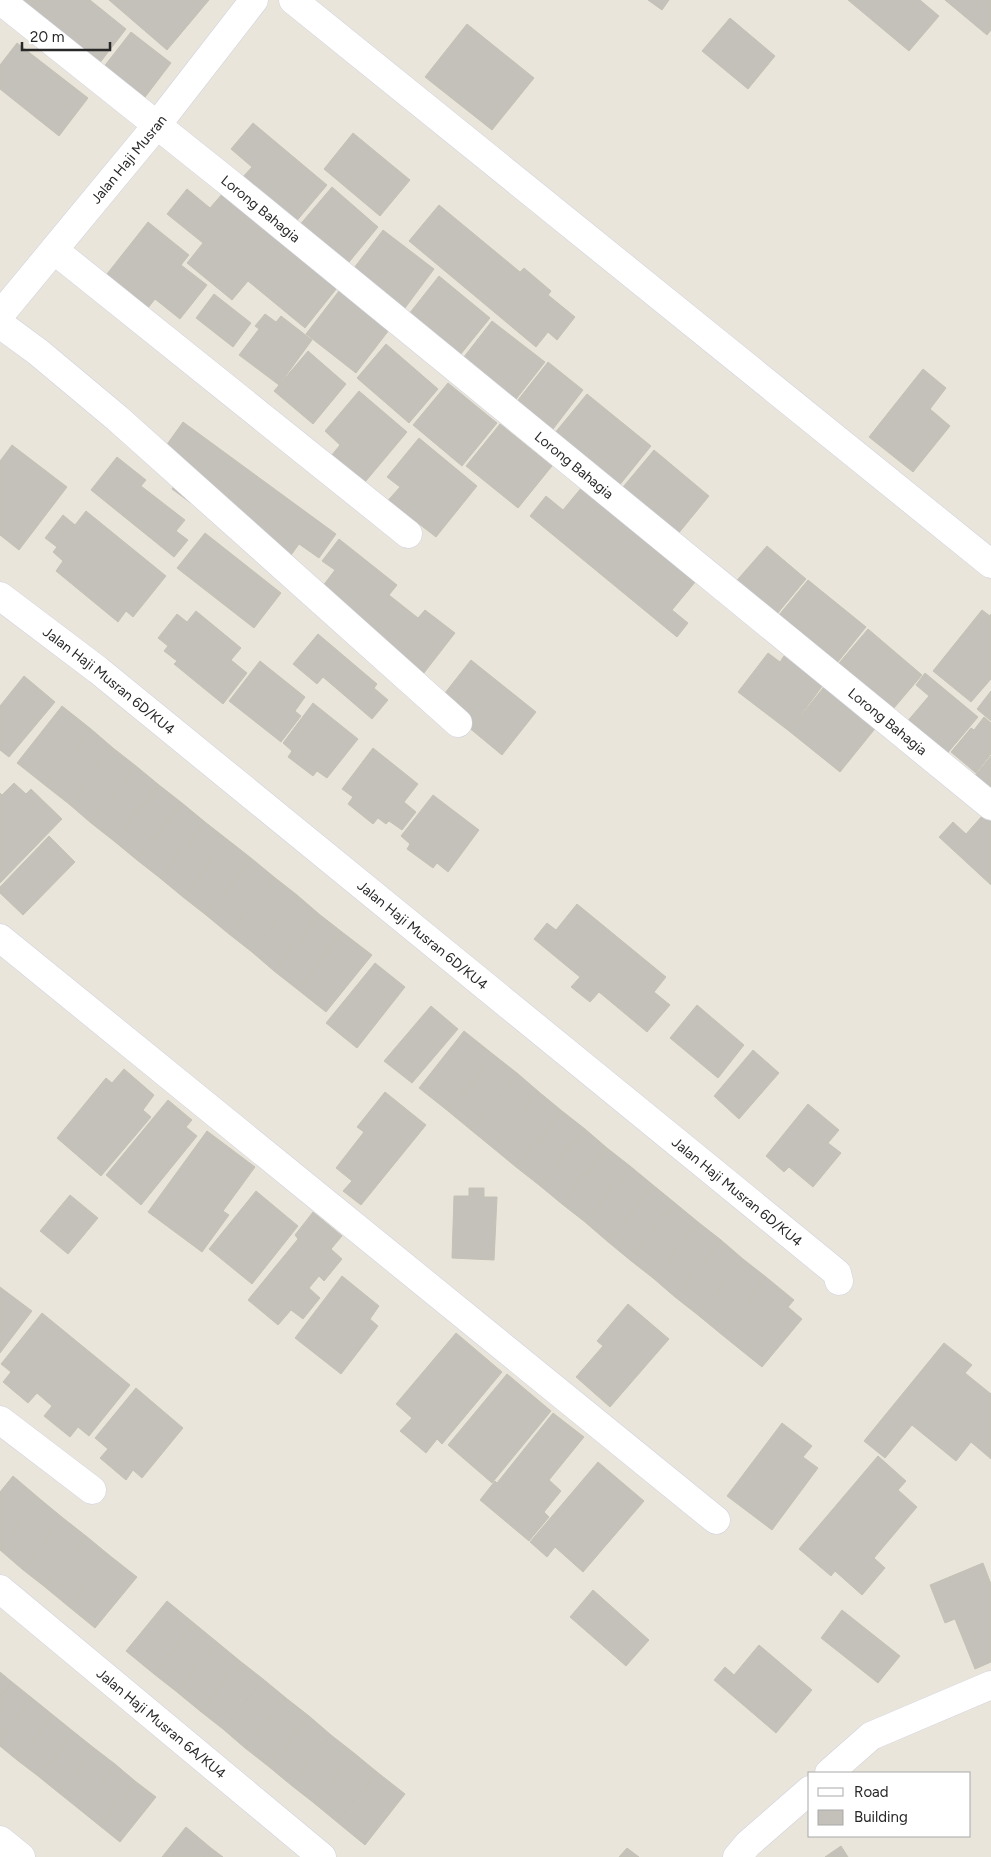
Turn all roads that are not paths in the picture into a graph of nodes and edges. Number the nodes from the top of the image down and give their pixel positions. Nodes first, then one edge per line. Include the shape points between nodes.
1 (0, 0) edge
2 (254, 0) edge
3 (293, 0) edge
4 (157, 125) junction
5 (54, 250) junction
6 (3, 323) edge
7 (408, 534) dead end
8 (991, 564) edge
9 (0, 596) edge
10 (458, 723) dead end
11 (991, 806) edge
12 (0, 938) edge
13 (839, 1281) dead end
14 (0, 1420) edge
15 (92, 1490) dead end
16 (716, 1520) dead end
17 (0, 1589) edge
18 (991, 1685) edge
19 (830, 1772) edge
20 (808, 1792) edge
21 (0, 1840) edge
22 (21, 1857) edge
23 (322, 1857) edge
24 (737, 1857) edge

1 - 4 street, Lorong Bahagia
2 - 4 street, Jalan Haji Musran
3 - 8 street
4 - 5 street, Jalan Haji Musran
4 - 11 street, Lorong Bahagia
5 - 6 street, Jalan Haji Musran
5 - 7 street
6 - 10 street via 117,418
9 - 13 street, Jalan Haji Musran 6D/KU4 via 106,677 837,1273
12 - 16 street
14 - 15 street
17 - 23 street, Jalan Haji Musran 6A/KU4
18 - 19 street via 872,1736
20 - 24 street
21 - 22 street

